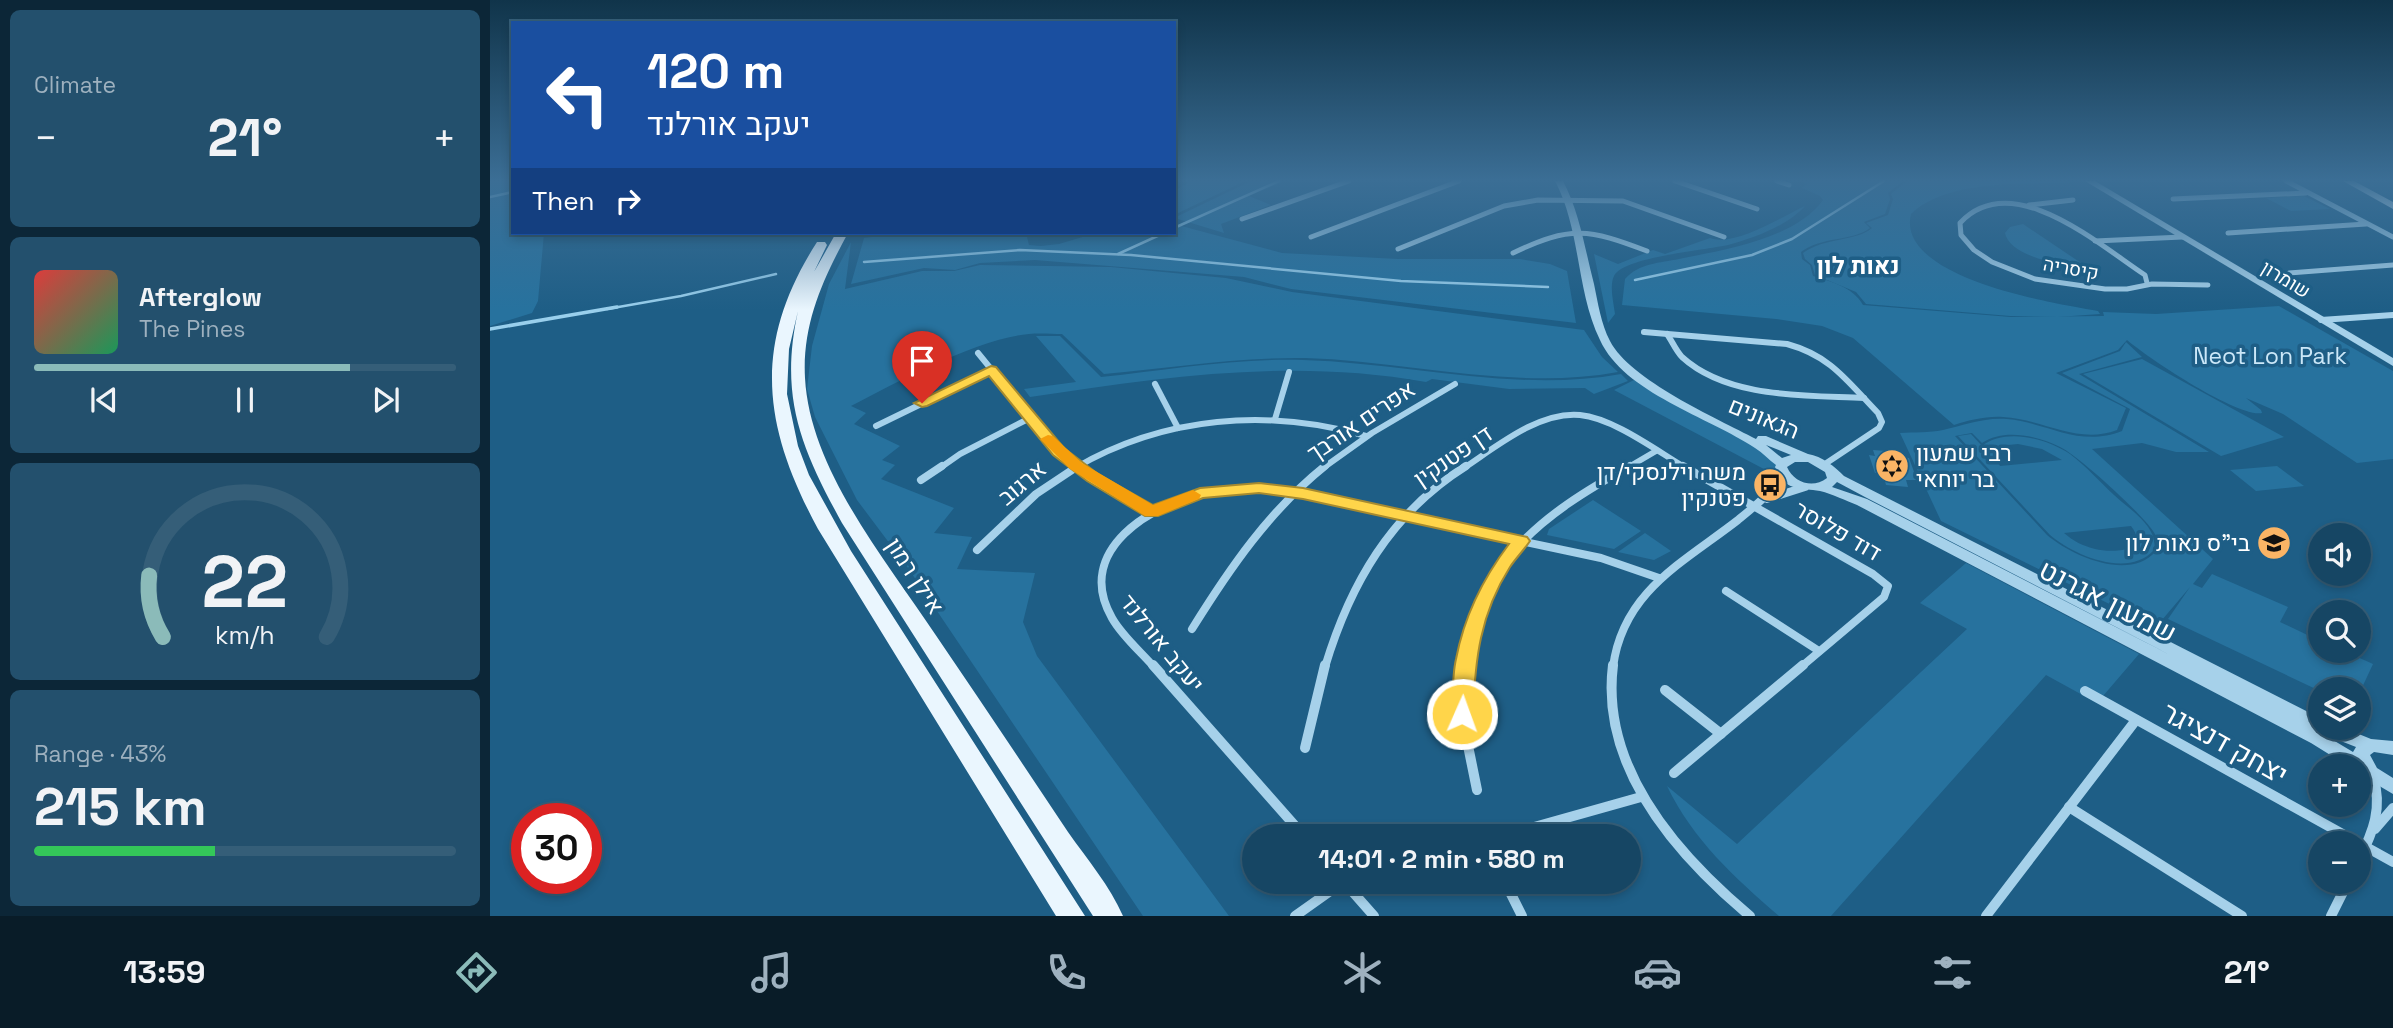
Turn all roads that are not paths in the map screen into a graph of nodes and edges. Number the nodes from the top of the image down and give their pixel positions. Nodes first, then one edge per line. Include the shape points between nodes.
1 (1346, 224) edge
2 (1460, 224) edge
3 (1574, 224) edge
4 (1687, 224) edge
5 (1960, 224) edge
6 (2068, 224) edge
7 (2160, 224) edge
8 (2366, 224) joint
9 (1576, 231) junction
10 (2228, 233) dead end
11 (827, 235) edge
12 (841, 235) edge
13 (1311, 237) dead end
14 (1724, 237) dead end
15 (2182, 237) junction
16 (2393, 237) edge
17 (2094, 241) junction
18 (1398, 248) dead end
19 (1647, 251) dead end
20 (1513, 253) dead end
21 (2393, 265) edge
22 (2289, 273) dead end
23 (2147, 283) junction
24 (2208, 285) dead end
25 (2393, 315) edge
26 (2321, 320) junction
27 (1644, 332) dead end
28 (1667, 334) junction
29 (978, 354) dead end
30 (2393, 363) edge
31 (991, 370) junction
32 (1289, 372) dead end
33 (1155, 384) dead end
34 (1455, 384) dead end
35 (1864, 398) junction
36 (1703, 416) junction
37 (1030, 418) junction
38 (1275, 419) junction
39 (876, 426) dead end
40 (1178, 428) junction
41 (1366, 436) junction
42 (1656, 451) junction
43 (1811, 458) junction
44 (1076, 466) junction
45 (1828, 467) junction
46 (1782, 468) junction
47 (921, 480) dead end
48 (1813, 487) junction
49 (1294, 492) junction
50 (1757, 504) junction
51 (1152, 512) junction
52 (1404, 515) junction
53 (1521, 541) junction
54 (977, 550) dead end
55 (1659, 578) junction
56 (1726, 590) dead end
57 (1192, 629) dead end
58 (1819, 652) junction
59 (1665, 690) dead end
60 (2085, 691) dead end
61 (2308, 719) edge
62 (2136, 720) junction
63 (1721, 734) junction
64 (2356, 740) edge
65 (2370, 746) junction
66 (1305, 748) dead end
67 (2393, 748) edge
68 (2342, 754) edge
69 (2361, 754) edge
70 (1674, 773) dead end
71 (2371, 773) edge
72 (2371, 775) edge
73 (2393, 787) edge
74 (1477, 790) dead end
75 (1641, 797) junction
76 (2069, 807) junction
77 (2393, 808) edge
78 (1293, 824) edge
79 (1545, 824) edge
80 (2339, 831) edge
81 (2372, 832) joint
82 (2371, 849) edge
83 (2393, 862) edge
84 (1327, 894) edge
85 (1355, 894) edge
86 (1511, 894) edge
87 (2342, 894) edge
88 (1071, 916) edge
89 (1109, 916) edge
90 (1295, 916) edge
91 (1374, 916) edge
92 (1522, 916) edge
93 (1750, 916) edge
94 (1986, 916) edge
95 (2242, 916) edge
96 (2331, 916) edge

1 - 13 street
2 - 18 street
3 - 9 street, הגאונים
4 - 14 street
5 - 23 street, קיסריה via 1961,235 1971,248 2035,278 2106,290
6 - 17 street, קיסריה
7 - 15 street, שומרון
8 - 10 street
8 - 16 street
9 - 19 street via 1604,235
9 - 20 street via 1546,236
9 - 36 street, הגאונים via 1609,351 1638,378
11 - 88 main road, אילן רמון via 799,286 780,355 782,416 795,462 831,531
12 - 89 main road, אילן רמון via 814,284 798,352 801,411 815,456 851,523
15 - 17 street, קיסריה
15 - 26 street, שומרון
17 - 23 street, קיסריה via 2145,275
21 - 22 street
23 - 24 street, קיסריה
25 - 26 street
26 - 30 street, שומרון
27 - 28 street
28 - 35 street via 1810,349
28 - 35 street via 1679,353 1726,383 1757,390
29 - 31 street
31 - 37 street
31 - 39 street
32 - 38 street
33 - 40 street
34 - 41 street, אפרים אורבך
35 - 45 street via 1882,425
36 - 43 street, הגאונים
36 - 46 street, הגאונים via 1760,446
37 - 44 street
37 - 47 street
38 - 40 street, ארגוב
38 - 41 street, ארגוב via 1317,423
40 - 44 street, ארגוב
41 - 49 street, אפרים אורבך
42 - 50 street, דן פטנקין
42 - 52 street, דן פטנקין via 1588,415 1561,415 1513,438 1437,485
42 - 53 street via 1562,508
43 - 45 street, הגאונים
43 - 46 street via 1794,458
44 - 51 street
44 - 54 street, ארגוב via 1037,493
45 - 48 street via 1831,483
45 - 61 street, שמעון אגרנט via 1870,495
46 - 48 street, הגאונים via 1791,481
46 - 50 street via 1778,483
48 - 50 street
48 - 68 street, שמעון אגרנט via 1846,495 1897,520
49 - 51 street, יעקב אורלנד via 1219,490 1179,499
49 - 52 street, יעקב אורלנד
49 - 57 street, אפרים אורבך via 1245,551
50 - 55 street
50 - 58 street, דוד פלוסר via 1888,586 1884,597
51 - 78 street, יעקב אורלנד via 1128,529 1109,552 1100,584 1105,606
52 - 53 street, יעקב אורלנד
52 - 66 street, דן פטנקין via 1372,556 1337,624
53 - 55 street, יעקב אורלנד via 1601,558
53 - 74 street via 1487,593 1465,660 1462,714
55 - 75 street via 1630,614 1612,668 1615,719
56 - 58 street
58 - 63 street, דוד פלוסר
59 - 63 street
60 - 62 street, יצחק דנציגר
62 - 76 street, יצחק דנציגר
62 - 80 street, יצחק דנציגר
63 - 70 street, דוד פלוסר
64 - 65 street
65 - 67 street
65 - 69 street
71 - 73 street, שמעון אגרנט
72 - 81 street via 2380,798
75 - 79 street
75 - 93 street via 1679,849
76 - 94 street, יצחק דנציגר
76 - 95 street
77 - 81 street
82 - 83 street, יצחק דנציגר
84 - 90 street
85 - 91 street
86 - 92 street
87 - 96 street

